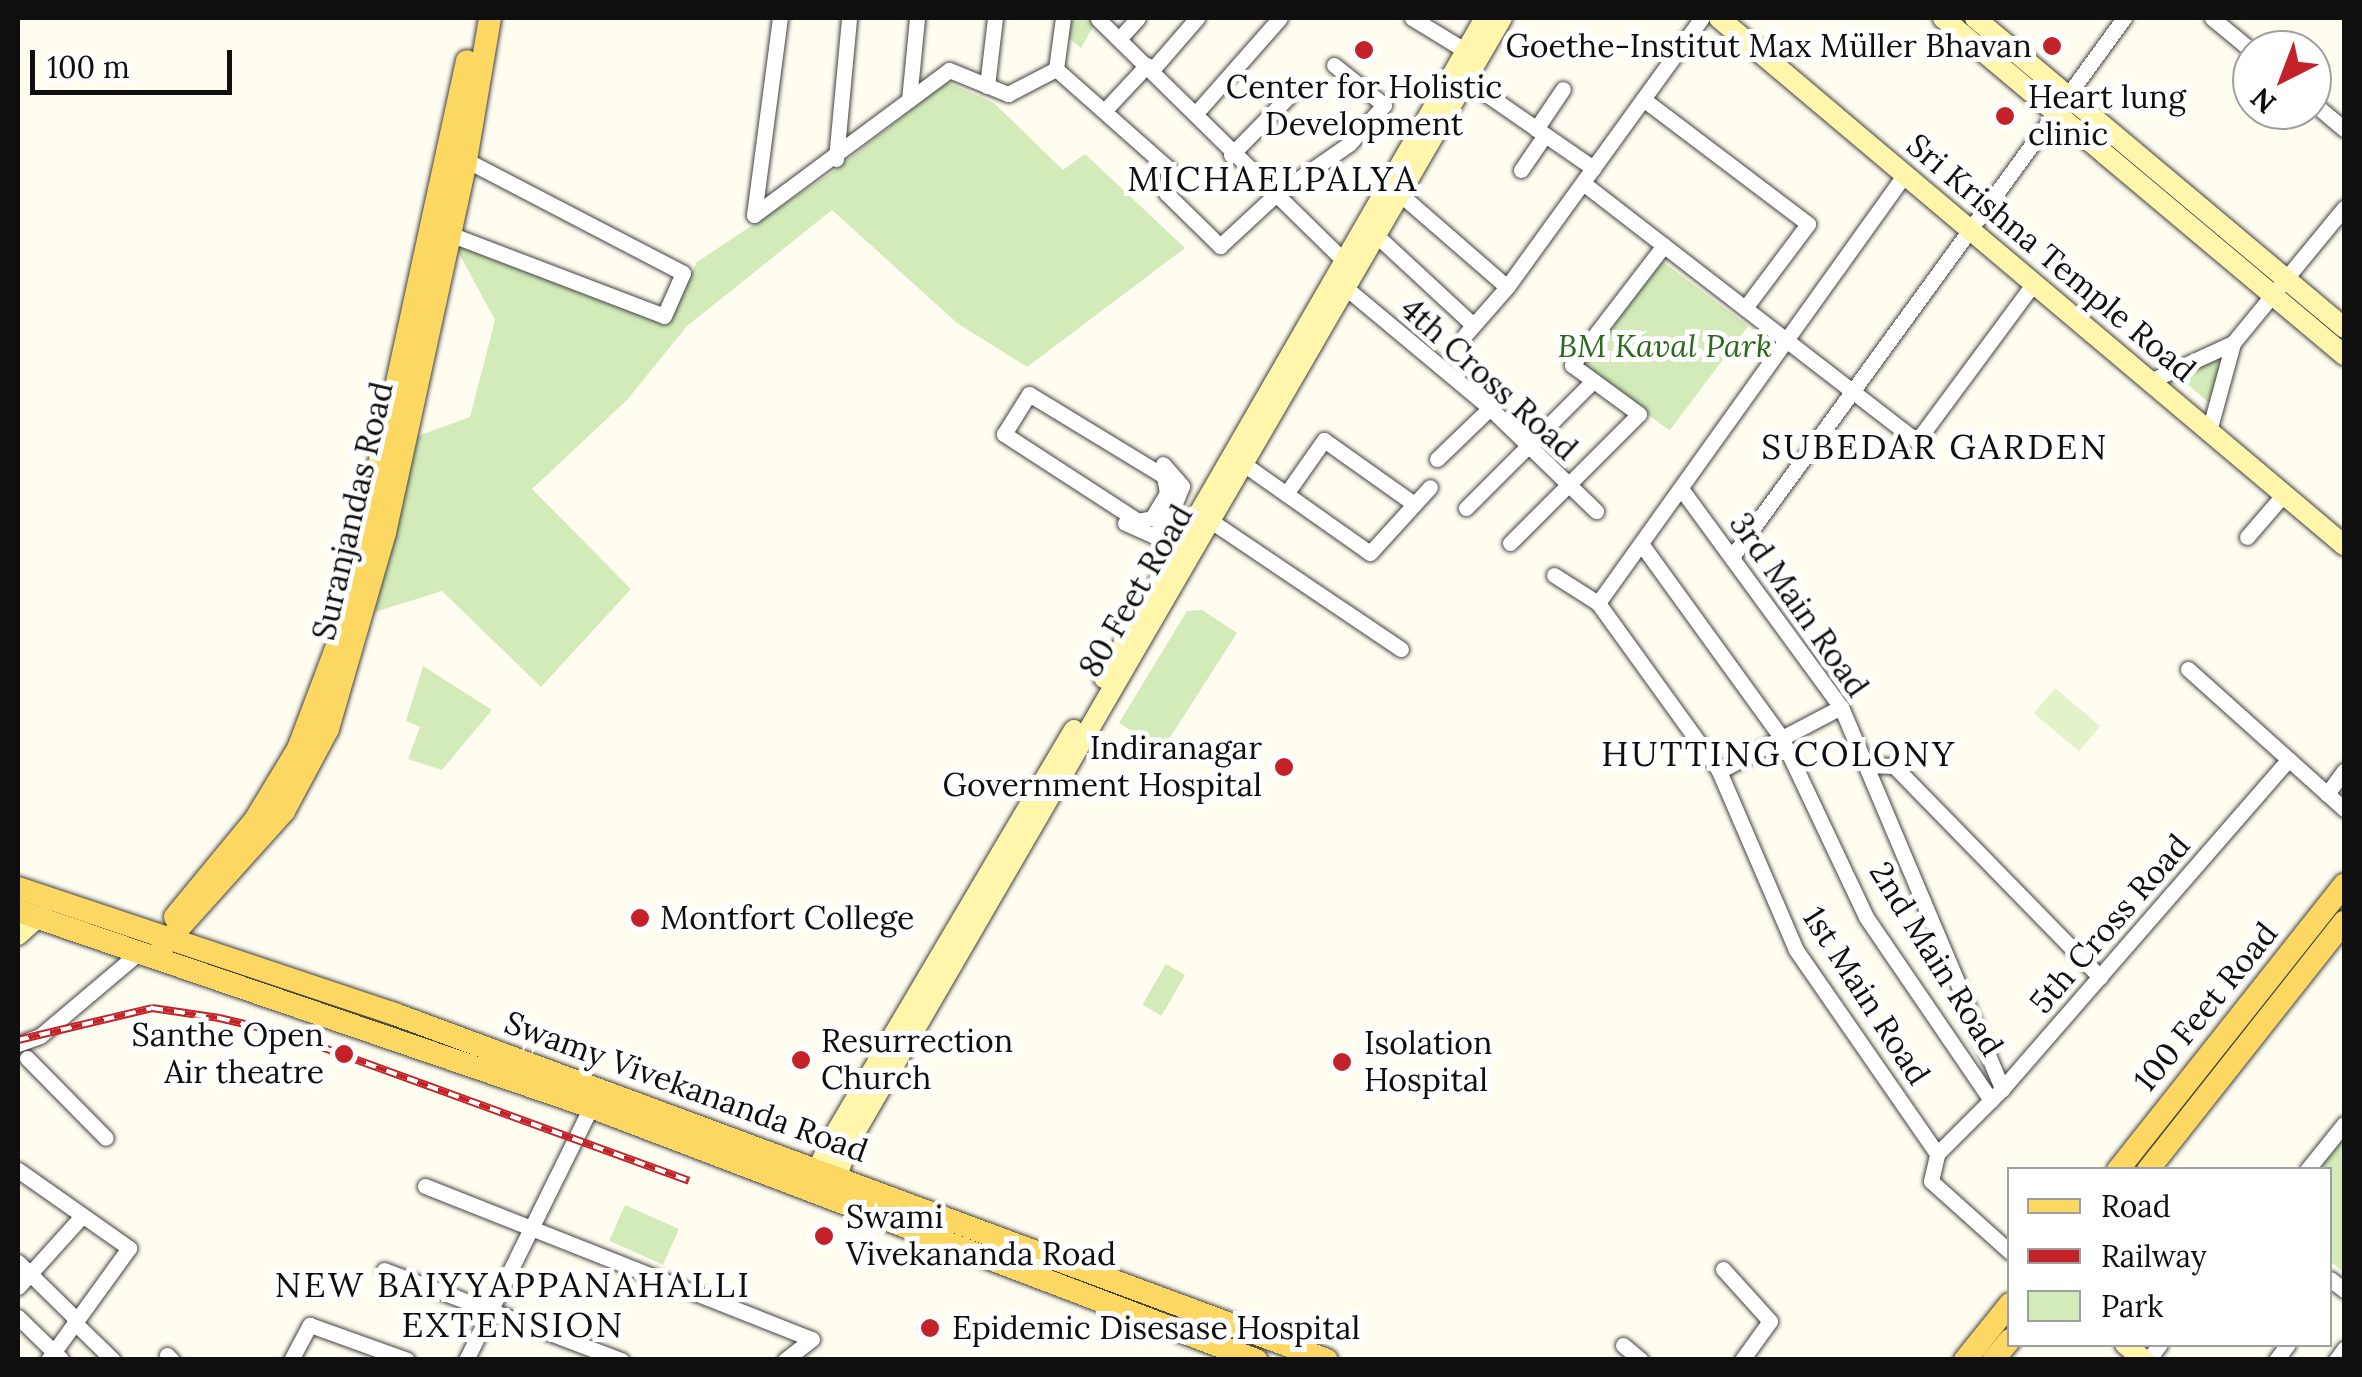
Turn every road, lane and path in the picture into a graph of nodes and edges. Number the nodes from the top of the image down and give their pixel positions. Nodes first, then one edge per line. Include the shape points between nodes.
1 (475, 18) edge
2 (490, 18) edge
3 (780, 18) edge
4 (849, 18) edge
5 (917, 18) edge
6 (995, 18) edge
7 (1063, 18) edge
8 (1138, 18) edge
9 (1197, 18) edge
10 (1280, 18) edge
11 (1412, 18) edge
12 (1485, 18) edge
13 (1502, 18) edge
14 (1702, 18) edge
15 (1719, 18) edge
16 (1943, 18) edge
17 (1975, 18) edge
18 (2124, 18) edge
19 (2212, 18) edge
20 (1098, 19) edge
21 (2232, 34) edge
22 (1120, 38) junction
23 (1466, 51) junction
24 (1334, 65) dead end
25 (1150, 67) junction
26 (1056, 69) junction
27 (1466, 80) junction
28 (987, 86) junction
29 (1563, 89) dead end
30 (1289, 96) dead end
31 (1644, 99) junction
32 (908, 100) junction
33 (2058, 101) junction
34 (1106, 108) junction
35 (1197, 112) junction
36 (1540, 132) junction
37 (1231, 155) junction
38 (836, 159) junction
39 (466, 160) junction
40 (1593, 168) junction
41 (1521, 170) dead end
42 (1905, 174) junction
43 (1583, 182) junction
44 (1274, 196) junction
45 (1408, 201) dead end
46 (2344, 208) edge
47 (1968, 227) junction
48 (447, 232) junction
49 (1377, 236) junction
50 (1664, 245) junction
51 (1344, 262) junction
52 (2034, 283) junction
53 (2278, 286) junction
54 (1507, 287) junction
55 (1346, 288) junction
56 (1745, 308) junction
57 (2344, 328) edge
58 (1787, 341) junction
59 (2233, 343) junction
60 (2344, 355) edge
61 (1592, 381) junction
62 (2150, 381) junction
63 (1850, 390) junction
64 (1490, 408) junction
65 (2209, 431) junction
66 (1531, 448) junction
67 (1238, 460) junction
68 (1437, 460) dead end
69 (1163, 464) dead end
70 (1430, 488) dead end
71 (1570, 489) junction
72 (1682, 490) junction
73 (1286, 494) junction
74 (2284, 494) junction
75 (1414, 504) junction
76 (1166, 508) junction
77 (1466, 508) dead end
78 (1596, 511) dead end
79 (1120, 519) dead end
80 (1199, 523) junction
81 (2247, 537) dead end
82 (1510, 544) dead end
83 (1642, 545) junction
84 (2344, 545) edge
85 (1734, 554) junction
86 (1554, 575) dead end
87 (1598, 603) junction
88 (1401, 650) dead end
89 (2188, 670) dead end
90 (1841, 707) junction
91 (1781, 737) junction
92 (2288, 759) junction
93 (1866, 765) junction
94 (1719, 771) junction
95 (2344, 771) edge
96 (2328, 794) junction
97 (2344, 809) edge
98 (2344, 885) edge
99 (18, 888) edge
100 (28, 914) edge
101 (2344, 922) edge
102 (18, 936) edge
103 (152, 948) junction
104 (2100, 977) junction
105 (21, 1057) edge
106 (1997, 1095) junction
107 (591, 1107) junction
108 (2344, 1124) edge
109 (106, 1138) dead end
110 (1937, 1154) junction
111 (2120, 1167) edge
112 (2150, 1167) edge
113 (2309, 1167) edge
114 (18, 1170) edge
115 (823, 1184) junction
116 (425, 1186) dead end
117 (82, 1216) junction
118 (534, 1228) junction
119 (2007, 1250) edge
120 (18, 1262) edge
121 (1722, 1269) dead end
122 (384, 1270) dead end
123 (30, 1274) junction
124 (18, 1287) edge
125 (492, 1307) junction
126 (2007, 1308) edge
127 (18, 1316) edge
128 (75, 1321) junction
129 (1622, 1345) dead end
130 (2344, 1349) edge
131 (366, 1352) edge
132 (55, 1357) edge
133 (113, 1360) edge
134 (291, 1360) edge
135 (407, 1360) edge
136 (466, 1360) edge
137 (621, 1360) edge
138 (785, 1360) edge
139 (1256, 1360) edge
140 (1326, 1360) edge
141 (1641, 1360) edge
142 (1742, 1360) edge
143 (1964, 1360) edge
144 (2336, 1360) edge

1 - 103 main road, Suranjandas Road via 343,630 290,763 255,820
2 - 39 main road, Suranjandas Road
3 - 38 street via 754,215
4 - 38 street
5 - 32 street
6 - 28 street
7 - 26 street
8 - 22 street
9 - 25 street
10 - 35 street
11 - 23 street
12 - 23 main road, 80 Feet Road
13 - 27 main road, 80 Feet Road
14 - 31 street
15 - 42 main road, Sri Krishna Temple Road
16 - 33 main road
17 - 33 main road
18 - 33 street
19 - 21 street
20 - 22 street
22 - 25 street
23 - 51 main road, 80 Feet Road
24 - 44 street via 1384,105 1349,144
25 - 34 street
25 - 35 street
26 - 28 street via 1014,93
26 - 34 street
27 - 36 street
27 - 49 main road, 80 Feet Road
28 - 32 street via 949,70
29 - 36 street
30 - 37 street
31 - 40 street
31 - 56 street via 1808,224
32 - 38 street
33 - 47 street
33 - 53 main road
34 - 44 street via 1169,170 1166,192 1220,246
35 - 37 street
36 - 40 street
36 - 41 street
37 - 44 street
39 - 48 main road, Suranjandas Road
39 - 48 street via 683,273 664,316
40 - 43 street
42 - 47 main road, Sri Krishna Temple Road
42 - 58 street
43 - 50 street
43 - 54 street
44 - 51 street
45 - 54 street
46 - 53 street
47 - 52 main road, Sri Krishna Temple Road
47 - 63 street
48 - 103 main road, Suranjandas Road via 386,533 328,729 284,811
49 - 54 street via 1469,330
49 - 55 main road, 80 Feet Road
50 - 56 street
50 - 61 street via 1572,365
51 - 67 main road, 80 Feet Road
52 - 62 main road, Sri Krishna Temple Road
52 - 63 street via 1916,441
53 - 57 main road
53 - 59 street
53 - 60 main road
55 - 64 street, 4th Cross Road
55 - 67 main road, 80 Feet Road
56 - 58 street
58 - 63 street
58 - 72 street
59 - 62 street
59 - 65 street
61 - 66 street
61 - 71 street via 1640,414
62 - 65 main road, Sri Krishna Temple Road
63 - 85 street
64 - 66 street, 4th Cross Road
64 - 68 street
65 - 74 main road, Sri Krishna Temple Road
66 - 71 street, 4th Cross Road
66 - 77 street
67 - 73 street
67 - 80 main road, 80 Feet Road
69 - 76 street via 1182,482
70 - 75 street
71 - 78 street, 4th Cross Road
71 - 82 street
72 - 83 street
72 - 85 street, 3rd Main Road
73 - 75 street via 1370,553
73 - 75 street via 1324,440
74 - 81 street
74 - 84 main road, Sri Krishna Temple Road
76 - 76 street via 1170,484 1164,476 1036,396 1021,398 1004,425 1012,441 1138,521
76 - 79 street via 1150,536
76 - 80 street
80 - 88 street
80 - 115 main road, 80 Feet Road
83 - 87 street
83 - 91 street, 2nd Main Road
85 - 90 street, 3rd Main Road
86 - 87 street, 1st Main Road
87 - 94 street, 1st Main Road
89 - 92 street
90 - 91 street
90 - 93 street, 3rd Main Road
91 - 94 street
91 - 106 street, 2nd Main Road via 1866,916
92 - 96 street
92 - 104 street, 5th Cross Road
93 - 104 street via 1894,766
93 - 106 street, 3rd Main Road
94 - 110 street, 1st Main Road via 1796,950
95 - 96 street
96 - 97 street
98 - 111 main road, 100 Feet Road
99 - 103 main road, Swamy Vivekananda Road
100 - 102 main road
100 - 103 main road, Swamy Vivekananda Road
101 - 112 main road, 100 Feet Road
103 - 105 street
103 - 107 main road, Swamy Vivekananda Road
103 - 115 main road, Swamy Vivekananda Road via 392,1013
104 - 106 street, 5th Cross Road
105 - 109 street
106 - 110 street, 5th Cross Road
107 - 115 main road, Swamy Vivekananda Road
107 - 118 street
108 - 113 street
110 - 119 street via 1931,1181 1940,1194
114 - 117 street
115 - 139 main road, Swamy Vivekananda Road
115 - 140 main road, Swamy Vivekananda Road
116 - 118 street
117 - 123 street
117 - 128 street via 129,1248
118 - 125 street
118 - 138 street via 812,1339
120 - 123 street
121 - 142 street via 1770,1321
122 - 125 street
123 - 124 street
123 - 128 street
125 - 136 street
125 - 137 street
126 - 143 main road
127 - 132 street
128 - 132 street
128 - 133 street
129 - 141 street
130 - 144 street
131 - 134 street via 310,1325
131 - 135 street

